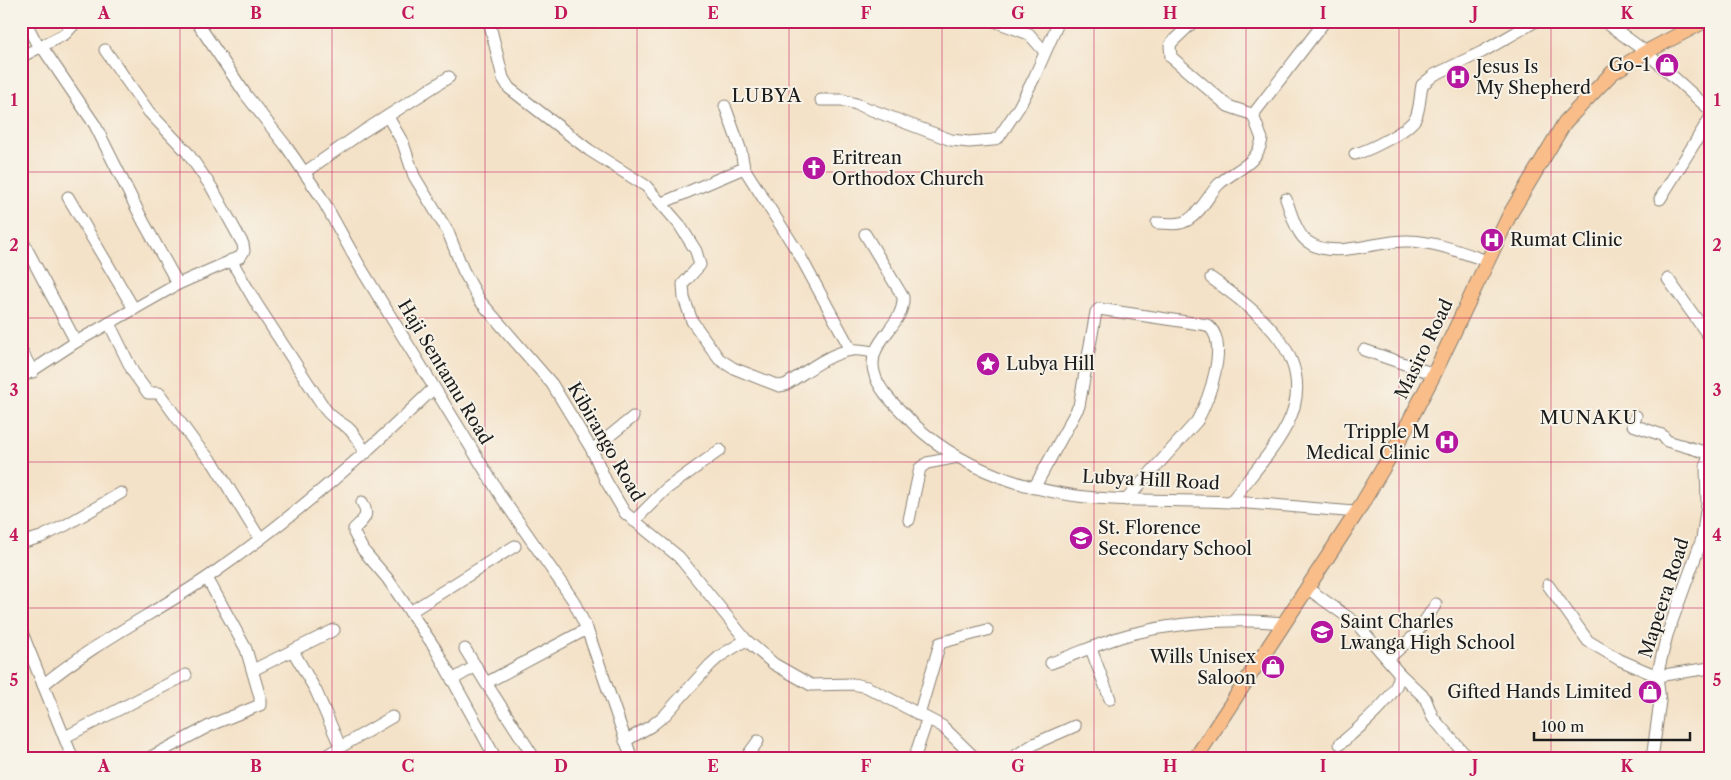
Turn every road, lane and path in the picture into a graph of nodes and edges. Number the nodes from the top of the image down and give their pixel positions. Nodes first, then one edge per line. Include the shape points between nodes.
1 (25, 21) edge
2 (77, 21) edge
3 (196, 21) edge
4 (489, 21) edge
5 (994, 21) edge
6 (1058, 21) edge
7 (1194, 21) edge
8 (1324, 21) edge
9 (1536, 21) edge
10 (1604, 21) edge
11 (1705, 21) edge
12 (41, 48) junction
13 (105, 50) dead end
14 (1046, 52) junction
15 (1646, 52) junction
16 (21, 57) edge
17 (449, 78) dead end
18 (821, 100) dead end
19 (725, 106) dead end
20 (1710, 110) edge
21 (1254, 115) junction
22 (388, 117) junction
23 (1710, 118) edge
24 (1355, 154) dead end
25 (744, 168) junction
26 (305, 172) junction
27 (68, 197) dead end
28 (1660, 198) dead end
29 (1286, 199) dead end
30 (662, 203) junction
31 (1157, 223) dead end
32 (865, 234) dead end
33 (21, 238) edge
34 (231, 260) junction
35 (1487, 261) junction
36 (1211, 278) dead end
37 (1668, 279) dead end
38 (178, 284) junction
39 (134, 309) junction
40 (109, 323) junction
41 (1710, 338) edge
42 (76, 342) junction
43 (21, 350) edge
44 (851, 350) junction
45 (1364, 350) dead end
46 (874, 352) junction
47 (33, 372) junction
48 (1434, 374) junction
49 (21, 378) edge
50 (434, 388) junction
51 (1636, 416) dead end
52 (633, 417) dead end
53 (592, 450) junction
54 (720, 450) dead end
55 (1709, 451) edge
56 (366, 453) junction
57 (958, 457) junction
58 (1034, 488) junction
59 (121, 493) dead end
60 (1126, 500) junction
61 (362, 502) dead end
62 (1230, 502) junction
63 (1358, 512) junction
64 (909, 520) dead end
65 (634, 521) junction
66 (260, 538) junction
67 (21, 543) edge
68 (515, 546) dead end
69 (207, 578) junction
70 (1548, 585) dead end
71 (1307, 588) junction
72 (1436, 604) dead end
73 (410, 612) junction
74 (1284, 623) junction
75 (587, 629) junction
76 (21, 630) edge
77 (334, 630) dead end
78 (987, 630) dead end
79 (746, 640) junction
80 (465, 649) dead end
81 (1090, 649) junction
82 (293, 651) junction
83 (1388, 659) junction
84 (1051, 663) dead end
85 (476, 666) junction
86 (1710, 668) edge
87 (252, 670) junction
88 (1399, 673) junction
89 (186, 675) dead end
90 (1657, 676) junction
91 (452, 680) junction
92 (486, 683) junction
93 (43, 685) junction
94 (1110, 699) dead end
95 (392, 717) dead end
96 (923, 718) junction
97 (1075, 726) dead end
98 (65, 737) junction
99 (625, 740) junction
100 (758, 741) dead end
101 (1340, 744) dead end
102 (340, 746) junction
103 (73, 759) edge
104 (147, 759) edge
105 (320, 759) edge
106 (496, 759) edge
107 (535, 759) edge
108 (632, 759) edge
109 (745, 759) edge
110 (914, 759) edge
111 (976, 759) edge
112 (1010, 759) edge
113 (1195, 759) edge
114 (1470, 759) edge
115 (1652, 759) edge

1 - 12 street
2 - 12 street via 65,34
3 - 26 street, Haji Sentamu Road via 246,95
4 - 30 street via 508,88 589,150 646,186
5 - 14 street via 1029,34
6 - 14 street
7 - 21 street via 1172,42 1171,57 1228,106
8 - 21 street
9 - 24 street via 1434,75 1422,85 1416,119 1366,151
10 - 15 street
11 - 15 main road, Masiro Road
12 - 16 street
12 - 38 street via 95,125
13 - 34 street via 149,112 182,145 212,188 243,244 243,254
14 - 18 street via 1004,130 999,137 986,142 952,140 856,104
15 - 20 street
15 - 35 main road, Masiro Road via 1612,73 1566,122 1529,180
17 - 22 street
19 - 25 street
21 - 31 street via 1262,139 1255,156 1220,184 1187,221
22 - 26 street
22 - 53 street, Kibirango Road via 403,143 414,176 448,232 480,301 552,384
23 - 28 street
25 - 30 street
25 - 44 street via 799,254
26 - 50 street, Haji Sentamu Road
27 - 39 street
29 - 35 street via 1302,235 1320,248 1335,250 1409,241 1442,246
30 - 44 street via 689,238 699,261 698,268 682,284 692,321 703,339 726,364 782,386 821,362
32 - 46 street via 903,302
33 - 42 street
34 - 38 street
34 - 56 street via 325,409 352,433
35 - 48 main road, Masiro Road
36 - 62 street via 1250,306 1269,327 1285,348 1298,382 1294,408 1281,435
37 - 41 street
38 - 39 street
39 - 40 street
40 - 42 street
40 - 66 street via 133,372 148,393 159,393 214,464
42 - 47 street
43 - 47 street
44 - 46 street
45 - 48 street
46 - 57 street, Lubya Hill Road via 874,373 888,397 931,441
47 - 49 street
48 - 63 main road, Masiro Road
50 - 56 street
50 - 75 street, Haji Sentamu Road via 502,498 573,600
51 - 55 street via 1633,425 1667,441
52 - 53 street
53 - 65 street, Kibirango Road via 616,498
54 - 65 street via 666,489
55 - 90 street, Mapeera Road via 1702,538 1667,635
56 - 66 street via 297,512
57 - 58 street, Lubya Hill Road
57 - 64 street via 927,463 920,468
58 - 60 street, Lubya Hill Road
58 - 60 street via 1080,406 1099,309 1207,325 1215,333 1217,355 1205,406 1197,421
59 - 67 street via 49,533
60 - 62 street, Lubya Hill Road
61 - 73 street via 367,514 354,533
62 - 63 street, Lubya Hill Road
63 - 71 main road, Masiro Road
65 - 79 street, Kibirango Road via 679,557
66 - 69 street
68 - 73 street
69 - 87 street via 242,642
69 - 93 street via 70,663
70 - 90 street via 1588,641
71 - 74 main road, Masiro Road
71 - 83 street via 1356,623
72 - 83 street via 1416,634
73 - 91 street
74 - 81 street via 1240,620 1181,625 1130,635
74 - 113 main road, Masiro Road
75 - 92 street
75 - 99 street, Haji Sentamu Road
76 - 93 street
77 - 82 street
78 - 96 street via 940,643
79 - 96 street, Kibirango Road via 774,664 811,685 854,684 867,687
79 - 99 street via 710,665 665,715
80 - 85 street
81 - 84 street
81 - 94 street
82 - 87 street
82 - 102 street via 316,691
83 - 88 street
85 - 91 street
85 - 92 street
86 - 90 street
87 - 104 street via 261,701 257,707 213,724
88 - 101 street via 1398,682 1373,715
88 - 114 street via 1425,698 1433,718
89 - 98 street
90 - 115 street, Mapeera Road via 1660,701
91 - 106 street
92 - 107 street
93 - 98 street
95 - 102 street
96 - 110 street
96 - 111 street, Kibirango Road via 951,732
97 - 112 street
98 - 103 street
99 - 108 street, Haji Sentamu Road
100 - 109 street
102 - 105 street

